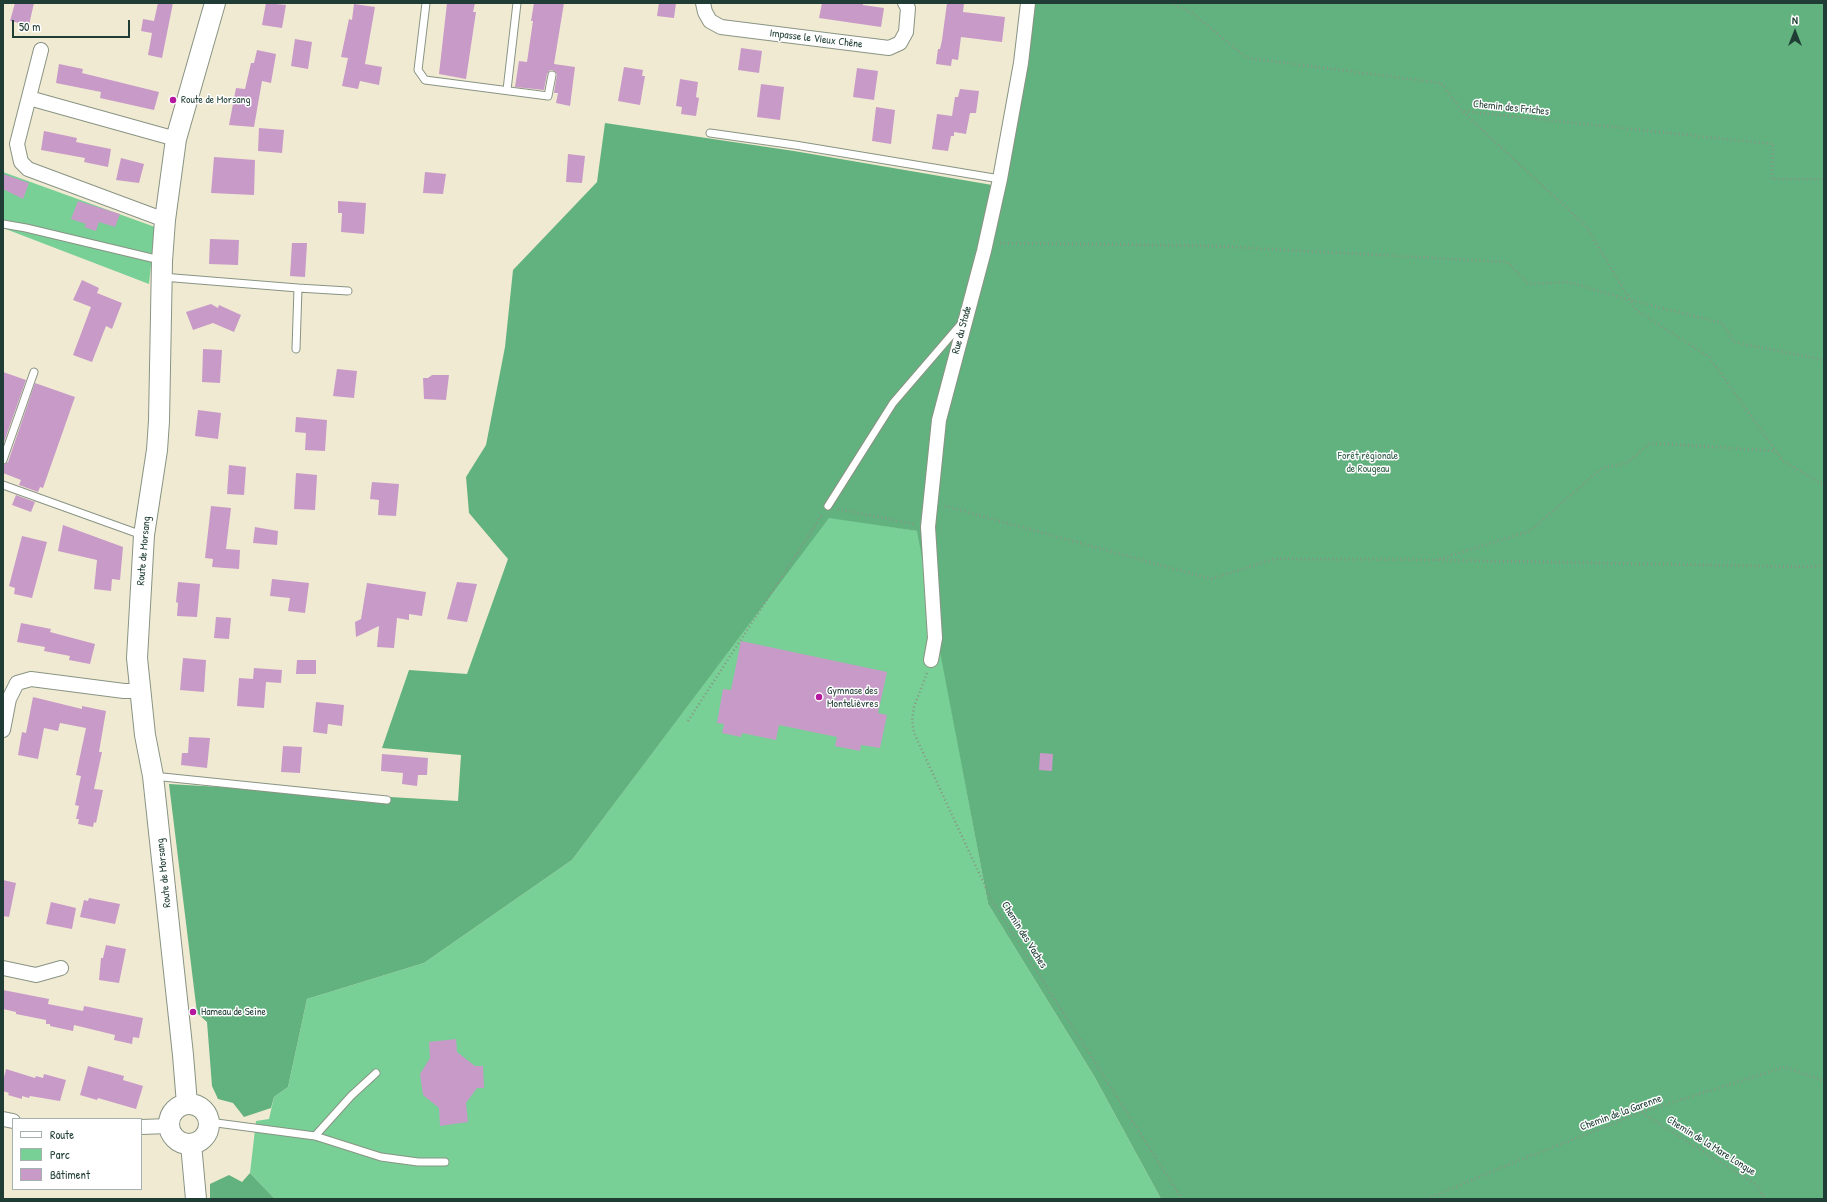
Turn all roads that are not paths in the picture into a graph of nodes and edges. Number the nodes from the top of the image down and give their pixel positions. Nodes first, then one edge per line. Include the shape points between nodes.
1 (215, 3) edge
2 (426, 3) edge
3 (517, 3) edge
4 (703, 3) edge
5 (905, 3) edge
6 (1028, 3) edge
7 (41, 50) dead end
8 (552, 75) dead end
9 (507, 90) junction
10 (29, 98) junction
11 (710, 133) dead end
12 (176, 139) junction
13 (1000, 179) junction
14 (165, 220) junction
15 (3, 224) edge
16 (162, 269) junction
17 (298, 288) junction
18 (348, 291) dead end
19 (964, 320) junction
20 (296, 349) dead end
21 (34, 372) dead end
22 (3, 460) edge
23 (3, 485) edge
24 (828, 506) road end
25 (144, 535) junction
26 (931, 660) road end
27 (140, 691) junction
28 (3, 730) edge
29 (153, 776) junction
30 (387, 800) dead end
31 (3, 968) edge
32 (61, 968) dead end
33 (376, 1073) dead end
34 (187, 1104) junction
35 (209, 1122) junction
36 (169, 1126) junction
37 (142, 1127) edge
38 (315, 1136) junction
39 (191, 1144) junction
40 (446, 1162) dead end
41 (196, 1199) edge

1 - 12 street, Route de Morsang
2 - 9 lane via 418,70 425,80
3 - 9 lane
4 - 5 street, Impasse le Vieux Chêne via 710,21 721,27 889,48 900,43 906,32 908,8
6 - 13 street, Rue du Stade via 1021,63
7 - 10 street
8 - 9 lane via 548,96
10 - 12 street
10 - 14 street via 17,144 19,157 24,166
11 - 13 lane
12 - 14 street, Route de Morsang
13 - 19 street, Rue du Stade via 986,243
14 - 16 street, Route de Morsang
15 - 16 lane via 26,228
16 - 17 lane
16 - 25 street, Route de Morsang via 159,421
17 - 18 lane
17 - 20 lane
19 - 24 lane via 893,403
19 - 26 street, Rue du Stade via 939,420 930,502 928,527 936,638
21 - 22 lane
23 - 25 lane
25 - 27 street, Route de Morsang via 137,658
27 - 28 street via 31,679 17,683 9,699
27 - 29 street, Route de Morsang
29 - 30 lane
29 - 34 street, Route de Morsang via 184,1054
31 - 32 street via 36,975
33 - 38 lane
34 - 35 street via 199,1106 208,1116
34 - 36 street via 176,1109 169,1119
35 - 38 lane
35 - 39 street via 209,1128 202,1139
36 - 37 street
36 - 39 street via 170,1132 179,1141
38 - 40 lane via 380,1157 418,1162
39 - 41 street

